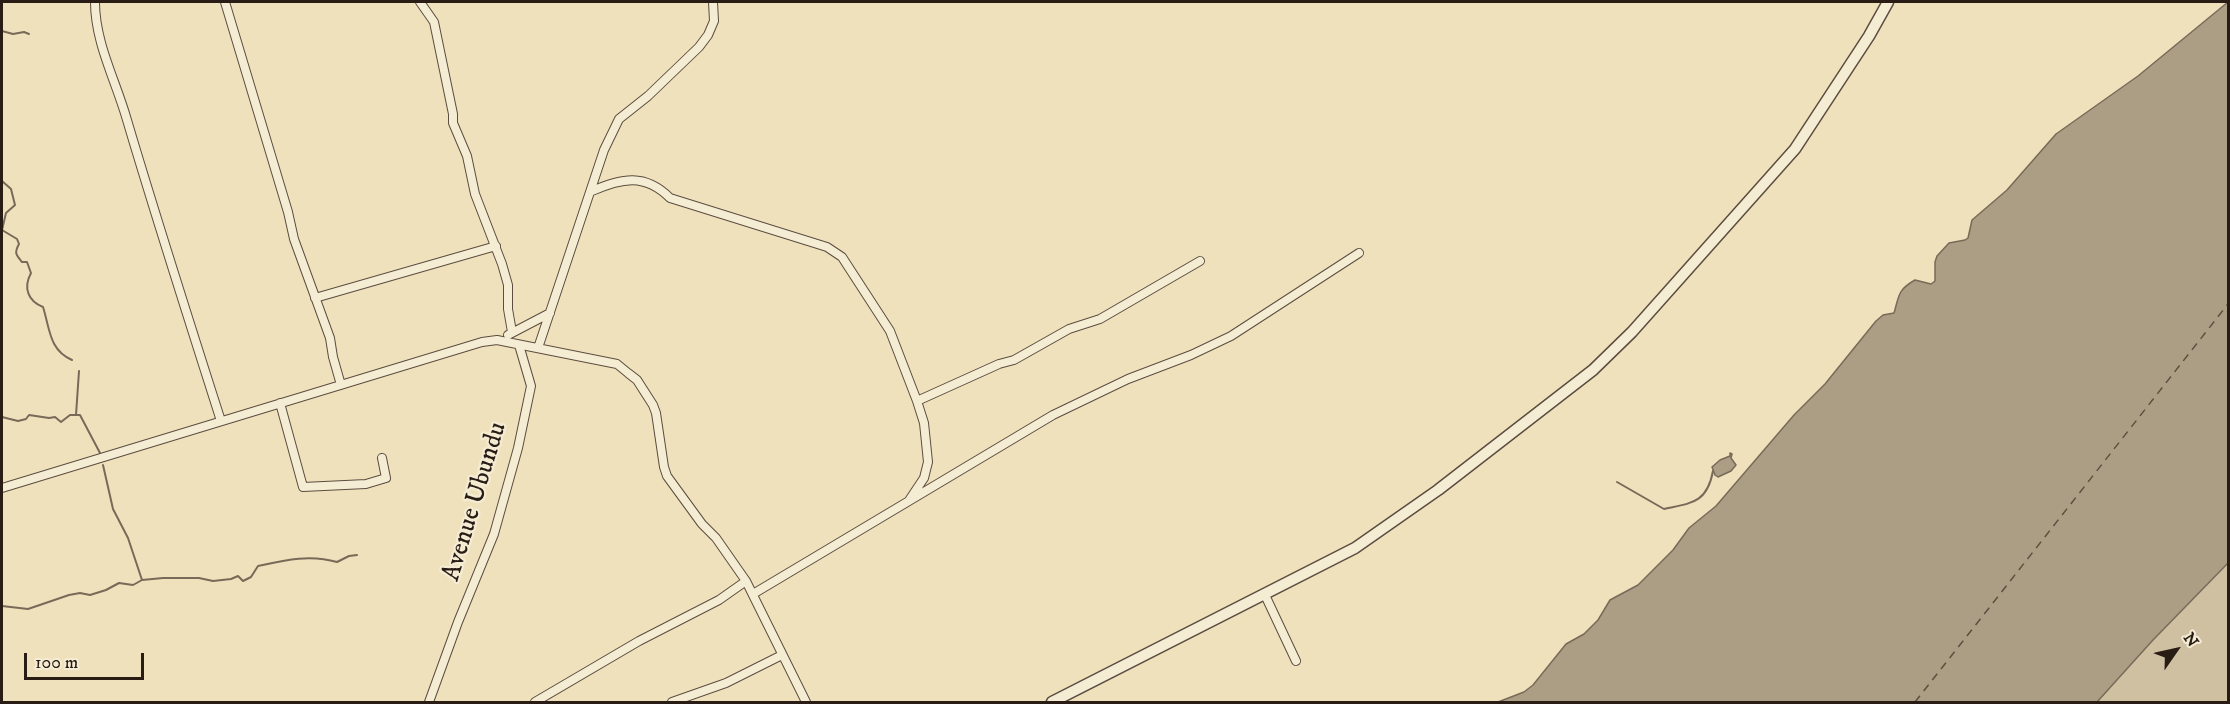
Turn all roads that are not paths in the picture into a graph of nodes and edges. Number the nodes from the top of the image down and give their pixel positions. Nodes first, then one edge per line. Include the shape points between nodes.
1 (95, 2) edge
2 (225, 2) edge
3 (420, 2) edge
4 (714, 2) edge
5 (1888, 2) edge
6 (592, 190) junction
7 (496, 246) junction
8 (1359, 253) dead end
9 (1200, 261) dead end
10 (315, 298) junction
11 (550, 313) junction
12 (512, 332) junction
13 (496, 340) junction
14 (519, 345) junction
15 (538, 348) junction
16 (341, 385) junction
17 (917, 401) junction
18 (280, 403) junction
19 (220, 421) junction
20 (382, 458) dead end
21 (2, 488) edge
22 (909, 502) junction
23 (746, 581) junction
24 (753, 594) junction
25 (1265, 595) junction
26 (782, 655) junction
27 (1296, 662) dead end
28 (429, 702) edge
29 (535, 702) edge
30 (672, 702) edge
31 (806, 702) edge
32 (1052, 702) edge

1 - 19 street via 100,42
2 - 10 street
3 - 7 street via 434,22 453,123
4 - 6 street via 713,23 699,47 636,108 619,119 604,150
5 - 25 street via 1795,149 1632,332 1593,370 1438,490 1355,548
6 - 11 street
6 - 17 street via 614,182 640,180 659,186 670,198 827,248 842,257 890,331
7 - 10 street
7 - 12 street via 508,285
8 - 22 street via 1231,336 1087,397
9 - 17 street via 1100,319 1069,329 1014,360
10 - 16 street
11 - 12 street
11 - 15 street
12 - 13 street
13 - 14 street
13 - 16 street
14 - 15 street
14 - 28 street, Avenue Ubundu via 531,386 518,448 494,534
15 - 23 street via 617,364 637,380 656,413 667,476
16 - 18 street
17 - 22 street via 928,462 924,478
18 - 19 street
18 - 20 street via 303,488 366,484 386,478
19 - 21 street
22 - 24 street
23 - 24 street
23 - 29 street via 719,600
24 - 26 street
25 - 27 street
25 - 32 street
26 - 30 street via 726,683
26 - 31 street

